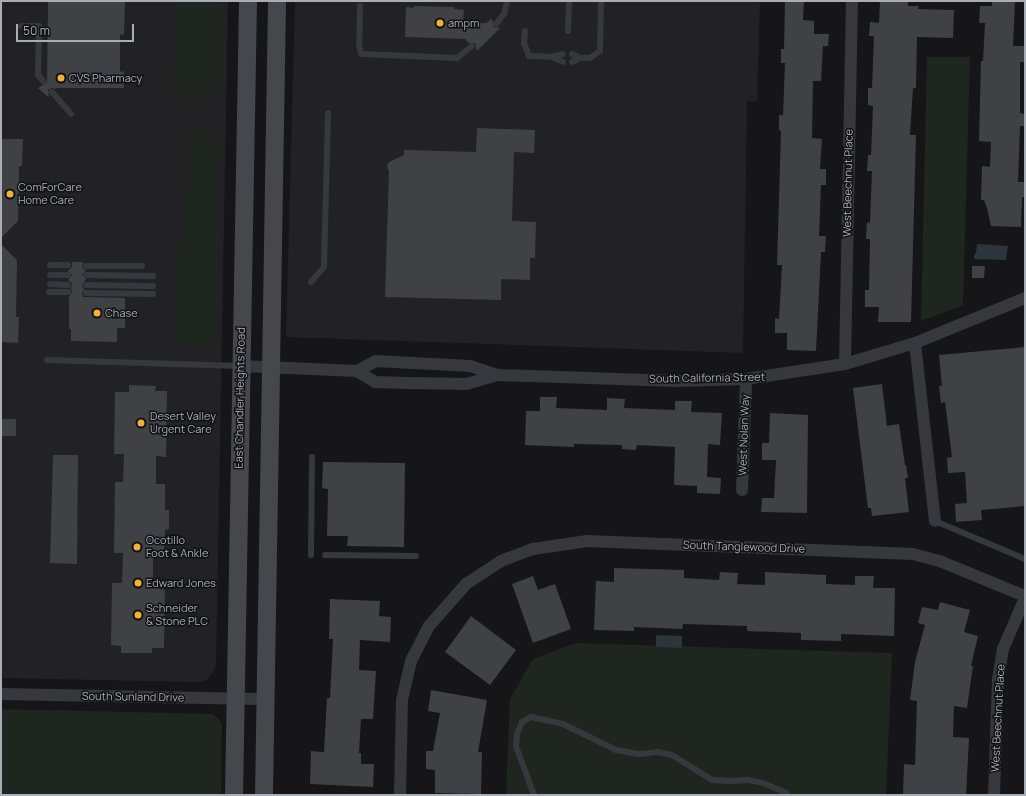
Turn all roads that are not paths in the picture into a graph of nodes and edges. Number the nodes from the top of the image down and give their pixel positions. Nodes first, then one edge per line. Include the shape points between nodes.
1 (248, 1) edge
2 (277, 1) edge
3 (507, 1) edge
4 (569, 1) edge
5 (601, 1) edge
6 (852, 1) edge
7 (360, 6) dead end
8 (496, 24) dead end
9 (21, 26) dead end
10 (525, 31) dead end
11 (568, 31) dead end
12 (472, 46) dead end
13 (563, 54) dead end
14 (572, 54) dead end
15 (552, 57) junction
16 (580, 58) junction
17 (563, 62) dead end
18 (572, 62) dead end
19 (43, 81) dead end
20 (52, 92) dead end
21 (328, 113) dead end
22 (71, 114) dead end
23 (50, 265) dead end
24 (68, 265) dead end
25 (86, 266) dead end
26 (142, 266) dead end
27 (50, 275) dead end
28 (68, 275) dead end
29 (86, 275) dead end
30 (153, 276) dead end
31 (242, 280) junction
32 (271, 281) junction
33 (311, 282) dead end
34 (50, 284) dead end
35 (68, 284) dead end
36 (86, 285) dead end
37 (153, 286) dead end
38 (49, 292) dead end
39 (68, 292) dead end
40 (86, 293) dead end
41 (152, 294) dead end
42 (1025, 298) edge
43 (915, 343) junction
44 (47, 360) dead end
45 (414, 362) junction
46 (845, 364) junction
47 (240, 366) junction
48 (270, 368) junction
49 (357, 371) junction
50 (497, 375) junction
51 (746, 380) junction
52 (413, 383) junction
53 (312, 457) dead end
54 (742, 490) dead end
55 (935, 521) joint
56 (311, 555) dead end
57 (325, 555) dead end
58 (416, 556) dead end
59 (1025, 559) edge
60 (1025, 597) edge
61 (1, 694) edge
62 (235, 699) junction
63 (265, 699) junction
64 (788, 794) edge
65 (234, 795) edge
66 (264, 795) edge
67 (400, 795) edge
68 (534, 795) edge
69 (994, 795) edge

1 - 31 main road, East Chandler Heights Road
2 - 32 main road
3 - 8 lane via 504,14
4 - 11 lane
5 - 16 lane via 600,51 590,58
6 - 46 street, West Beechnut Place
7 - 12 lane via 361,54 457,58
9 - 19 lane via 39,26 38,75
10 - 15 lane via 524,42 529,56
13 - 15 lane
14 - 16 lane
15 - 17 lane
16 - 18 lane
20 - 22 lane
21 - 33 lane via 324,267
23 - 24 lane
25 - 26 lane
27 - 28 lane
29 - 30 lane
31 - 32 main road
31 - 47 main road, East Chandler Heights Road
32 - 48 main road
34 - 35 lane
36 - 37 lane
38 - 39 lane
40 - 41 lane
42 - 43 street, South California Street
43 - 46 street, South California Street
43 - 55 street
44 - 47 lane
45 - 49 street, South California Street via 376,361
45 - 50 street, South California Street via 470,366
45 - 52 street
46 - 51 street, South California Street
47 - 48 street, South California Street
47 - 62 main road, East Chandler Heights Road
48 - 49 street, South California Street
48 - 63 main road
49 - 52 street, South California Street via 375,382
50 - 51 street, South California Street via 676,381
50 - 52 street, South California Street via 467,384
51 - 54 street, West Nolan Way
53 - 56 lane
55 - 59 lane
57 - 58 lane
60 - 67 street, South Tanglewood Drive via 942,562 913,554 587,541 533,549 501,561 466,584 429,626 411,661 402,700
60 - 69 street, West Beechnut Place via 1003,649 998,680
61 - 62 street, South Sunland Drive
62 - 63 street, South Sunland Drive
62 - 65 main road, East Chandler Heights Road
63 - 66 main road
64 - 68 lane via 763,783 748,780 712,780 672,755 616,750 563,724 531,717 522,722 516,746

